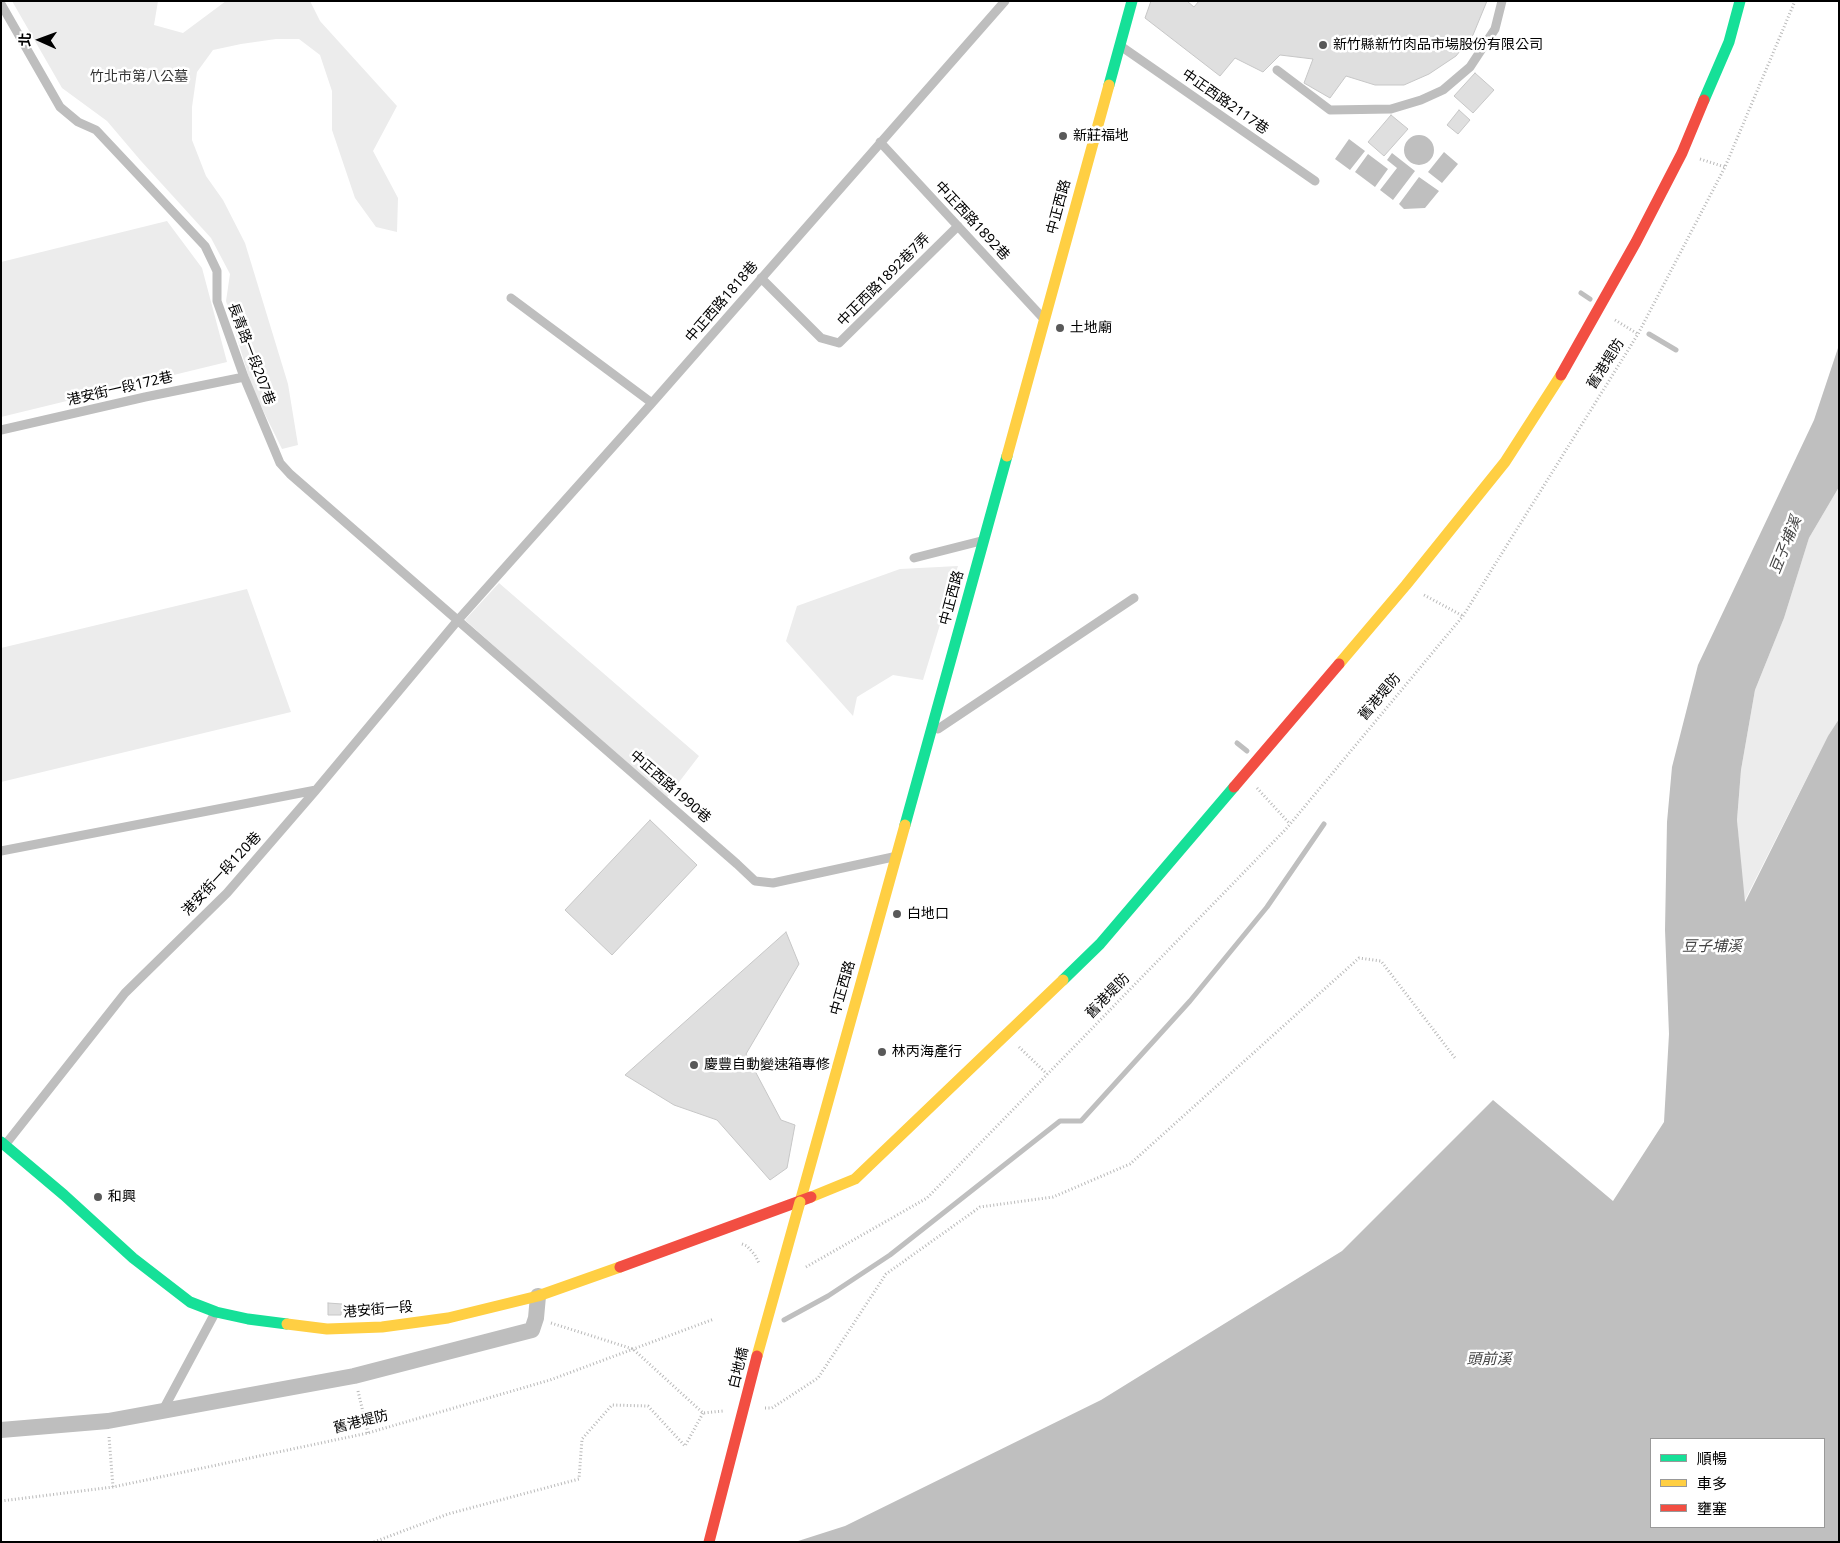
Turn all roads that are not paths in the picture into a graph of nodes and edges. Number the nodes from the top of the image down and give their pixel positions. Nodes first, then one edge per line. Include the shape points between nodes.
1 (1005, 1) edge
2 (1132, 1) edge
3 (1502, 1) edge
4 (1740, 1) edge
5 (1, 4) edge
6 (1120, 45) junction
7 (1277, 70) dead end
8 (880, 142) junction
9 (1315, 181) dead end
10 (958, 226) junction
11 (761, 278) junction
12 (511, 298) dead end
13 (1044, 319) junction
14 (244, 377) junction
15 (652, 403) junction
16 (1, 430) edge
17 (984, 540) junction
18 (914, 558) dead end
19 (1134, 598) dead end
20 (458, 620) junction
21 (931, 733) junction
22 (316, 790) junction
23 (1, 851) edge
24 (895, 857) junction
25 (3, 1144) edge
26 (800, 1202) junction
27 (538, 1296) junction
28 (216, 1312) junction
29 (163, 1410) junction
30 (1, 1430) edge
31 (709, 1542) edge

1 - 8 lane, 中正西路1818巷
2 - 6 street, 中正西路
3 - 7 lane via 1495,29 1470,67 1443,90 1421,100 1390,109 1330,110
4 - 26 street, 港安街一段 via 1729,42 1682,153 1553,389 1505,462 1406,585 1100,944 854,1179
5 - 14 lane, 長青路一段207巷 via 60,107 78,122 96,130 205,246 217,270 217,301
6 - 9 lane, 中正西路2117巷
6 - 13 street, 中正西路
8 - 10 lane, 中正西路1892巷
8 - 11 lane, 中正西路1818巷
10 - 11 lane, 中正西路1892巷7弄 via 838,344 821,338
10 - 13 lane, 中正西路1892巷
11 - 15 lane, 中正西路1818巷
12 - 15 lane
13 - 17 street, 中正西路
14 - 16 lane, 港安街一段172巷
14 - 20 lane, 長青路一段207巷 via 280,463
15 - 20 lane, 中正西路1818巷
17 - 18 lane
17 - 21 street, 中正西路
19 - 21 lane
20 - 22 lane, 港安街一段120巷
20 - 24 lane, 中正西路1990巷 via 755,881 772,883
21 - 24 street, 中正西路
22 - 23 lane
22 - 25 lane, 港安街一段120巷 via 227,893 125,993
24 - 26 street, 中正西路
25 - 28 street, 港安街一段 via 132,1258 190,1302
26 - 27 street, 港安街一段
26 - 31 street, 白地橋, bridge
27 - 28 street, 港安街一段 via 448,1318 382,1327 327,1329
27 - 29 street via 532,1330 354,1376
28 - 29 lane
29 - 30 street via 108,1421

